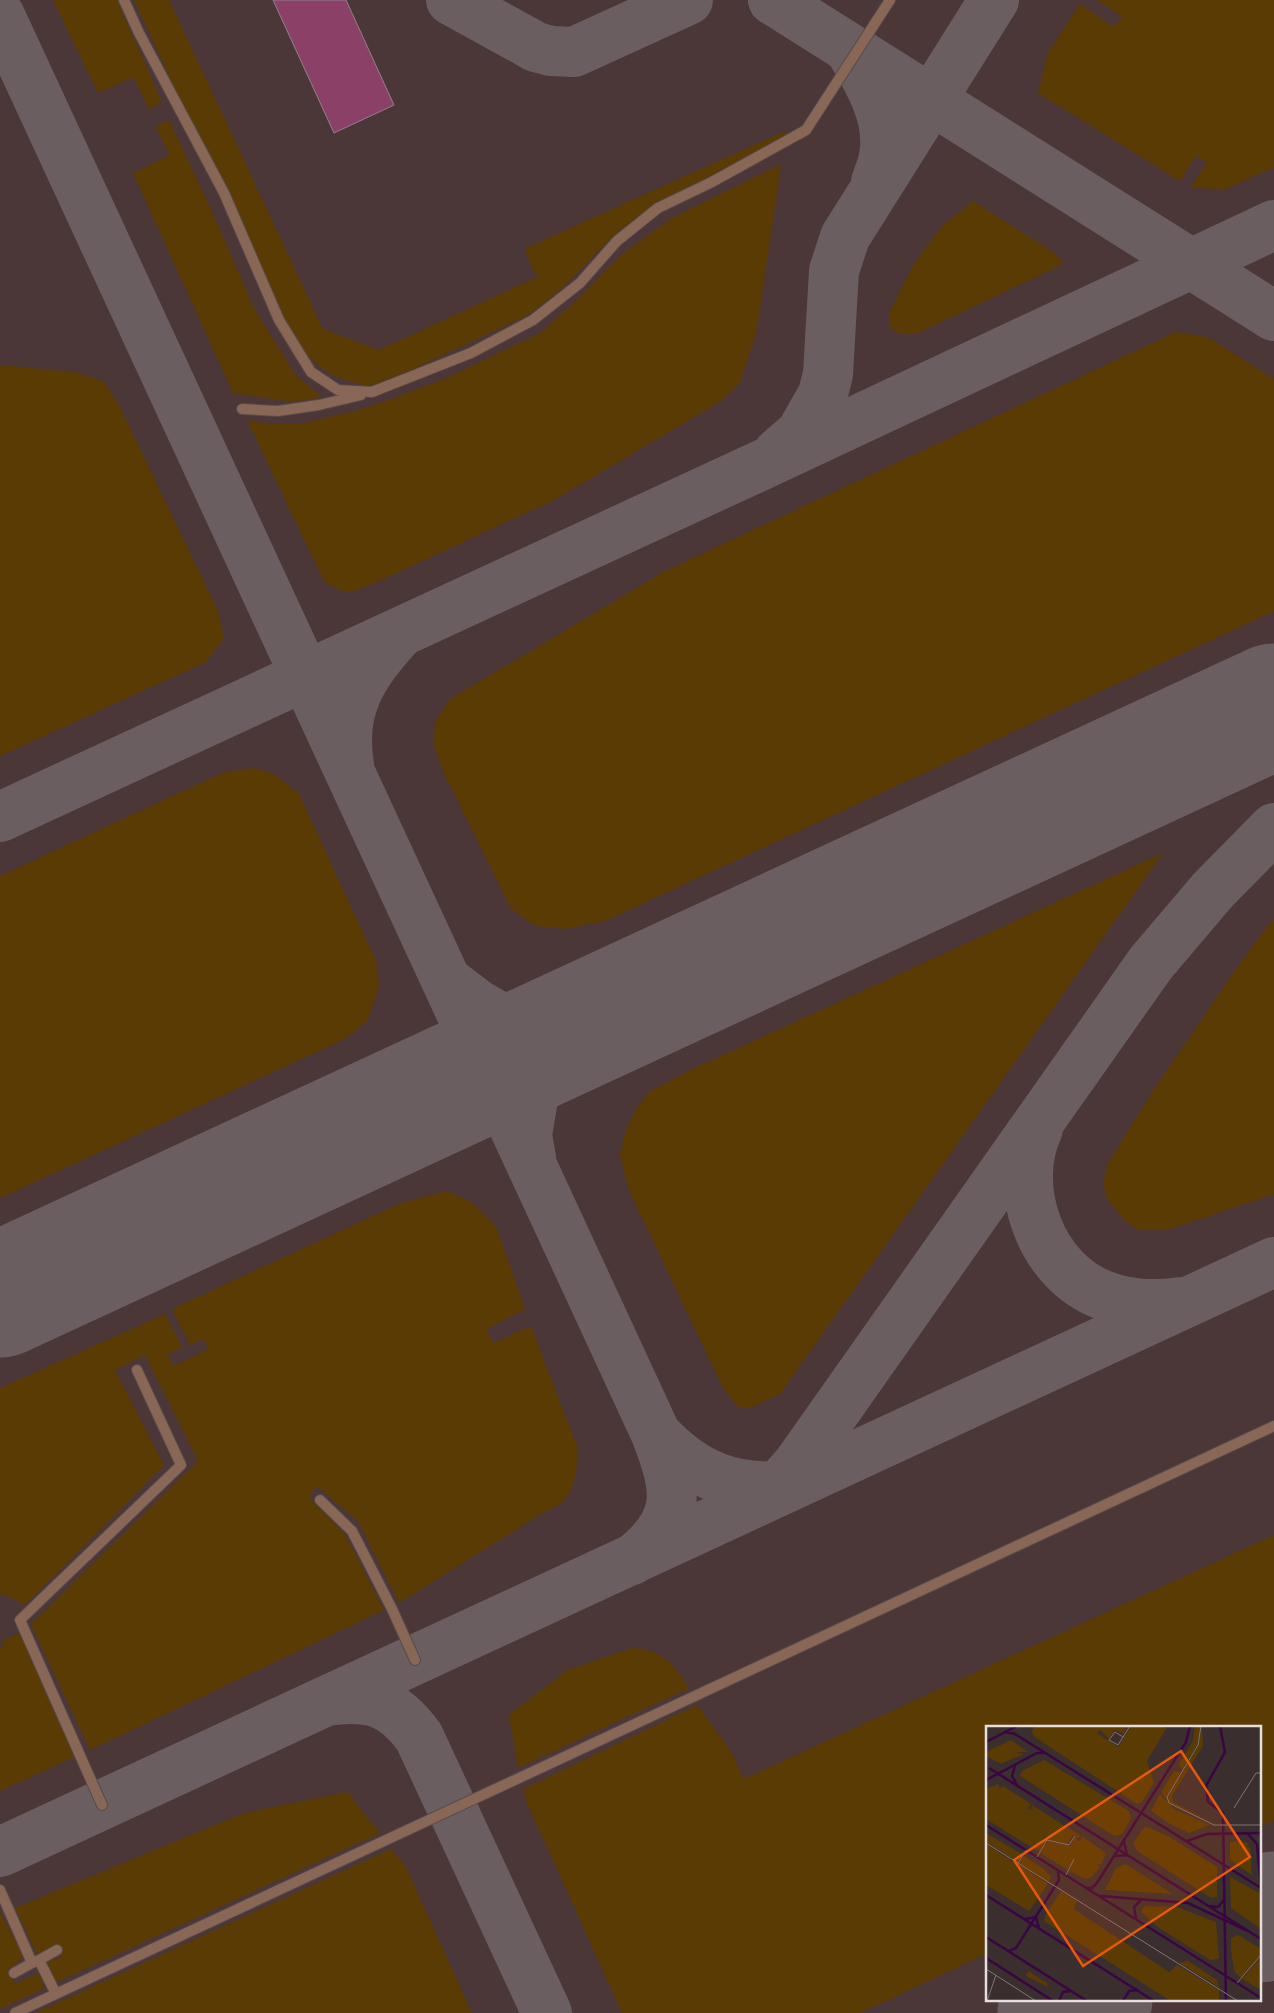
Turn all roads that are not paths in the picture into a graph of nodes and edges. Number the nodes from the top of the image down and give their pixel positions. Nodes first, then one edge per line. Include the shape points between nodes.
1 (124, 0) edge
2 (890, 0) edge
3 (372, 392) junction
4 (242, 409) dead end
5 (137, 1370) dead end
6 (1274, 1426) edge
7 (320, 1500) dead end
8 (416, 1660) dead end
9 (102, 1805) dead end
10 (0, 1890) edge
11 (57, 1950) dead end
12 (36, 1961) junction
13 (14, 1973) dead end
14 (56, 1994) junction
15 (14, 2013) edge

1 - 3 lane via 224,193 279,320 311,372 338,390
2 - 3 lane via 806,130 658,208 617,241 580,283 533,320 471,353
3 - 4 lane via 278,411
5 - 9 lane via 181,1464 20,1620
6 - 14 lane
7 - 8 lane via 352,1531
10 - 12 lane
11 - 12 lane
12 - 13 lane
12 - 14 lane
14 - 15 lane

